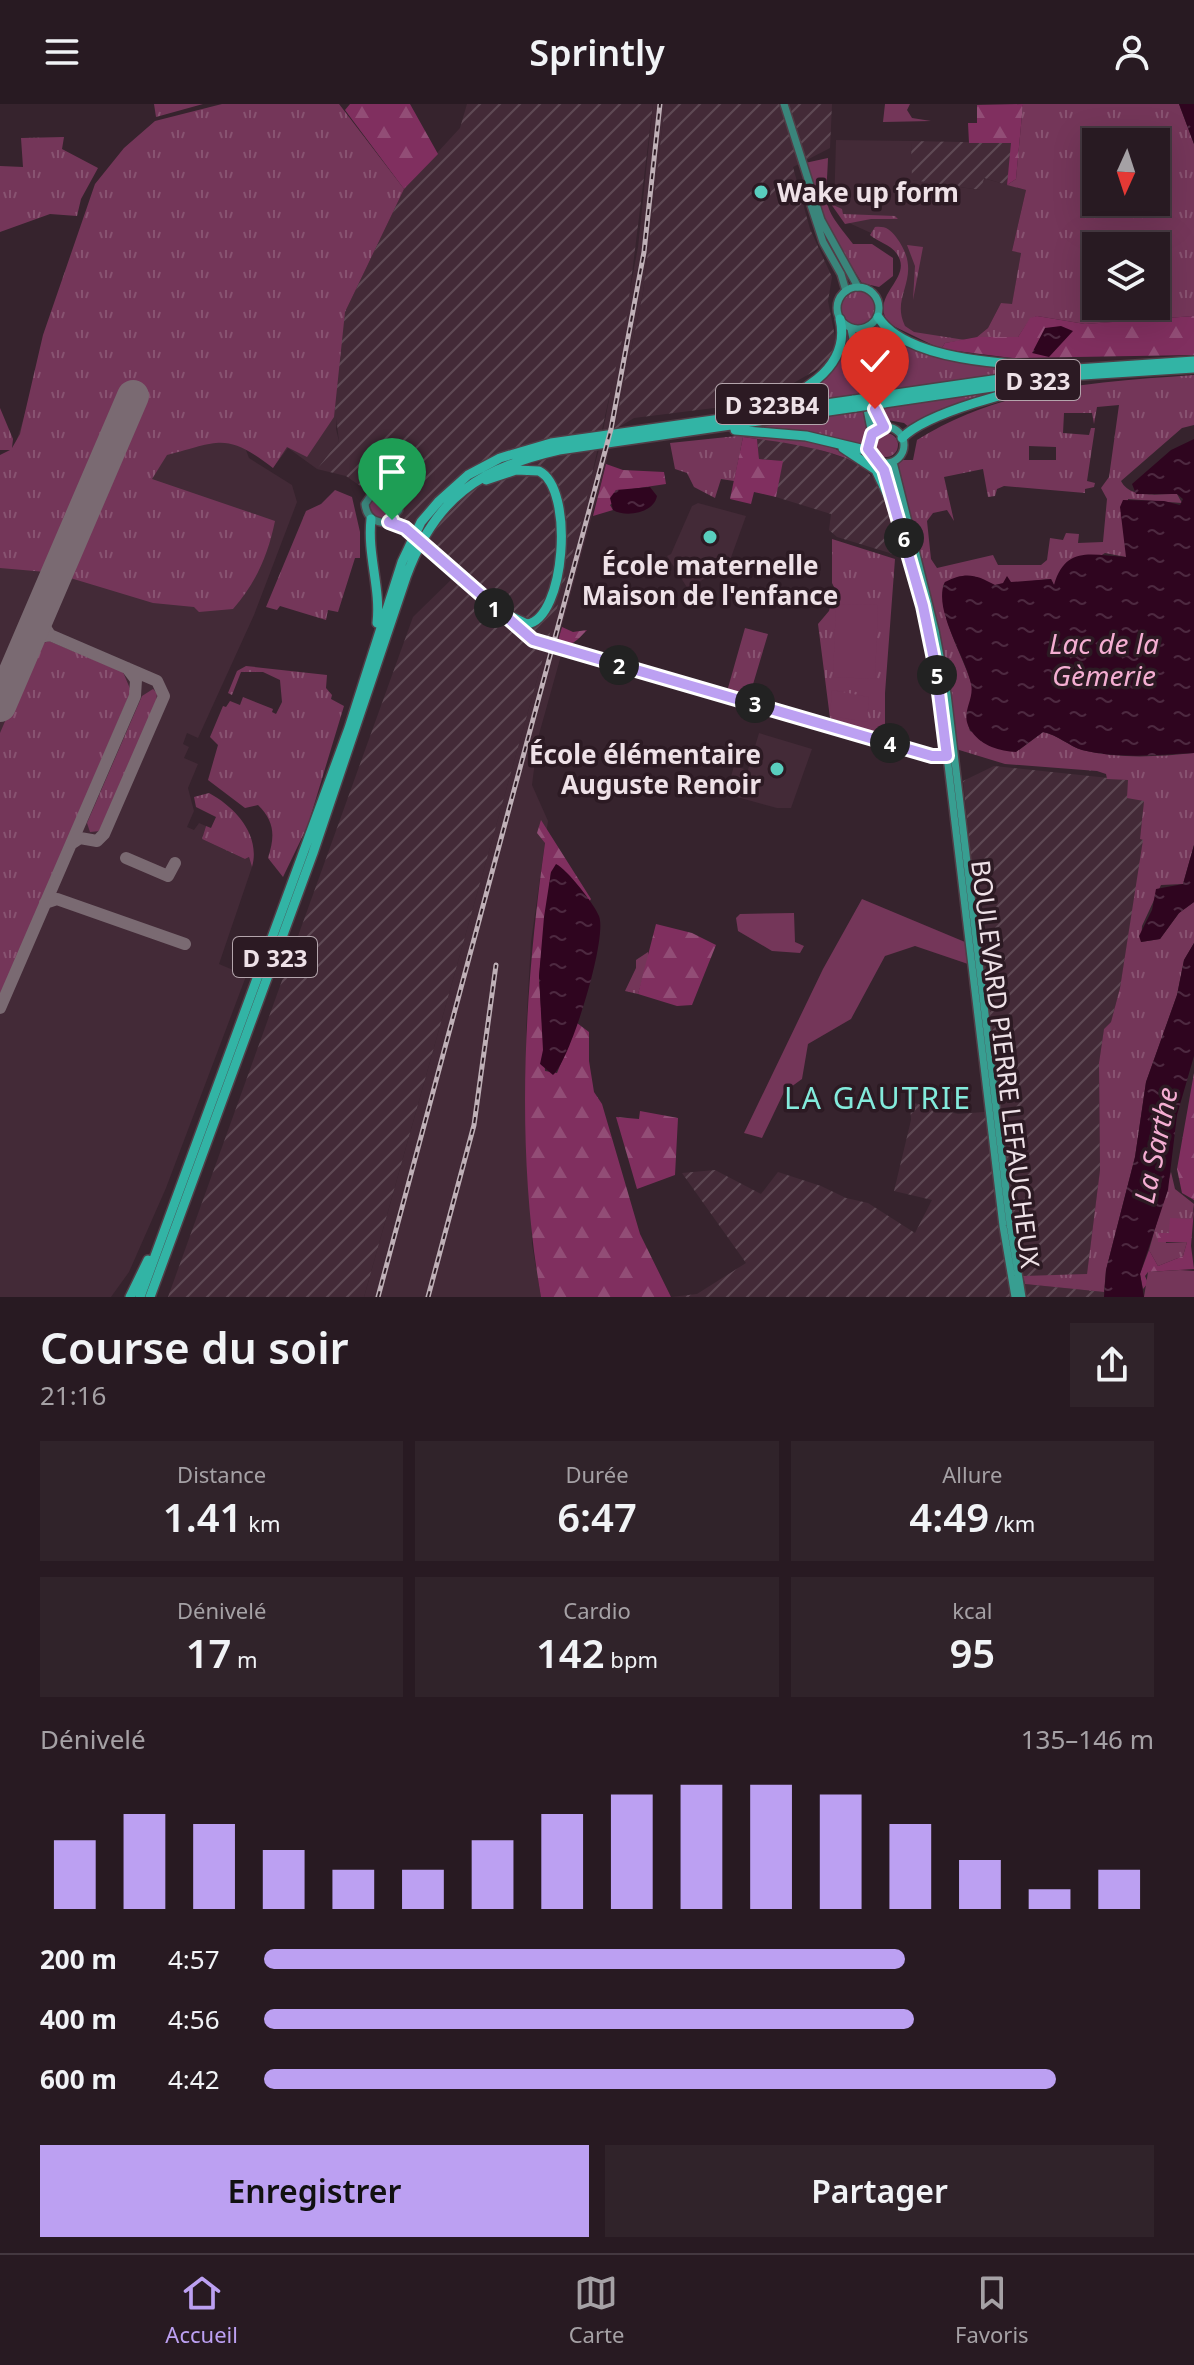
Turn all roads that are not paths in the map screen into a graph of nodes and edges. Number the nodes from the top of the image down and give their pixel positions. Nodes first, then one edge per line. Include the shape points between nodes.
1 (784, 104) edge
2 (801, 162) junction
3 (858, 287) junction
4 (846, 291) junction
5 (878, 317) junction
6 (840, 319) junction
7 (867, 328) junction
8 (851, 329) junction
9 (1194, 361) edge
10 (1176, 362) junction
11 (1194, 369) edge
12 (883, 399) junction
13 (855, 403) junction
14 (884, 427) junction
15 (653, 428) junction
16 (682, 432) junction
17 (872, 434) junction
18 (806, 436) junction
19 (902, 438) junction
20 (869, 451) junction
21 (880, 462) junction
22 (893, 462) junction
23 (896, 512) junction
24 (397, 514) junction
25 (371, 519) junction
26 (432, 521) junction
27 (389, 522) junction
28 (405, 528) junction
29 (910, 537) junction
30 (907, 549) junction
31 (495, 609) junction
32 (377, 637) junction
33 (951, 756) junction
34 (312, 829) junction
35 (286, 885) dead end
36 (260, 942) dead end
37 (215, 1094) junction
38 (165, 1229) junction
39 (150, 1296) edge
40 (130, 1297) edge
41 (140, 1297) edge
42 (1015, 1297) edge
43 (1022, 1297) edge

1 - 2 street
2 - 3 street via 826,232
2 - 4 street via 817,227
3 - 4 main road
3 - 5 main road via 878,298
4 - 6 main road via 837,304
5 - 7 main road
5 - 10 highway via 909,339 963,359 1056,366
6 - 8 main road
6 - 15 highway, D 323B4 via 836,361 793,394 756,409
7 - 8 main road
7 - 14 main road via 869,384
8 - 17 main road
9 - 10 highway, D 323
10 - 12 highway, D 323 via 1062,370
11 - 12 highway, D 323 via 1067,376
11 - 19 highway via 1023,390 952,413
12 - 13 highway, D 323, bridge
13 - 15 highway, D 323
13 - 16 highway, D 323
14 - 17 main road
14 - 19 main road
15 - 32 highway, D 323 via 540,446 468,475 429,511 410,541
16 - 18 highway via 750,430
16 - 26 highway, D 323 via 511,462 469,485
17 - 20 main road
18 - 20 highway
18 - 23 highway via 865,460 876,470
19 - 22 main road via 902,451
20 - 21 main road
21 - 22 main road
21 - 23 main road, BOULEVARD PIERRE LEFAUCHEUX
22 - 29 main road, BOULEVARD PIERRE LEFAUCHEUX
23 - 30 main road, BOULEVARD PIERRE LEFAUCHEUX
24 - 25 street via 396,497 379,490 365,504
24 - 27 street
24 - 28 street
25 - 27 street
25 - 32 highway
26 - 31 highway via 468,490 506,472 533,469 550,479 560,499 561,523 548,609 539,621 527,624
26 - 39 highway, D 323 via 401,589 313,853
27 - 28 street
28 - 31 street, bridge
29 - 30 main road
29 - 33 main road, BOULEVARD PIERRE LEFAUCHEUX via 939,648
30 - 33 main road, BOULEVARD PIERRE LEFAUCHEUX
31 - 33 street via 521,633 546,644 932,756
32 - 34 highway, D 323
33 - 42 main road, BOULEVARD PIERRE LEFAUCHEUX
33 - 43 main road, BOULEVARD PIERRE LEFAUCHEUX
34 - 35 highway
34 - 37 highway, D 323
36 - 37 highway via 261,955
37 - 38 highway, D 323
38 - 40 highway
38 - 41 highway, D 323

